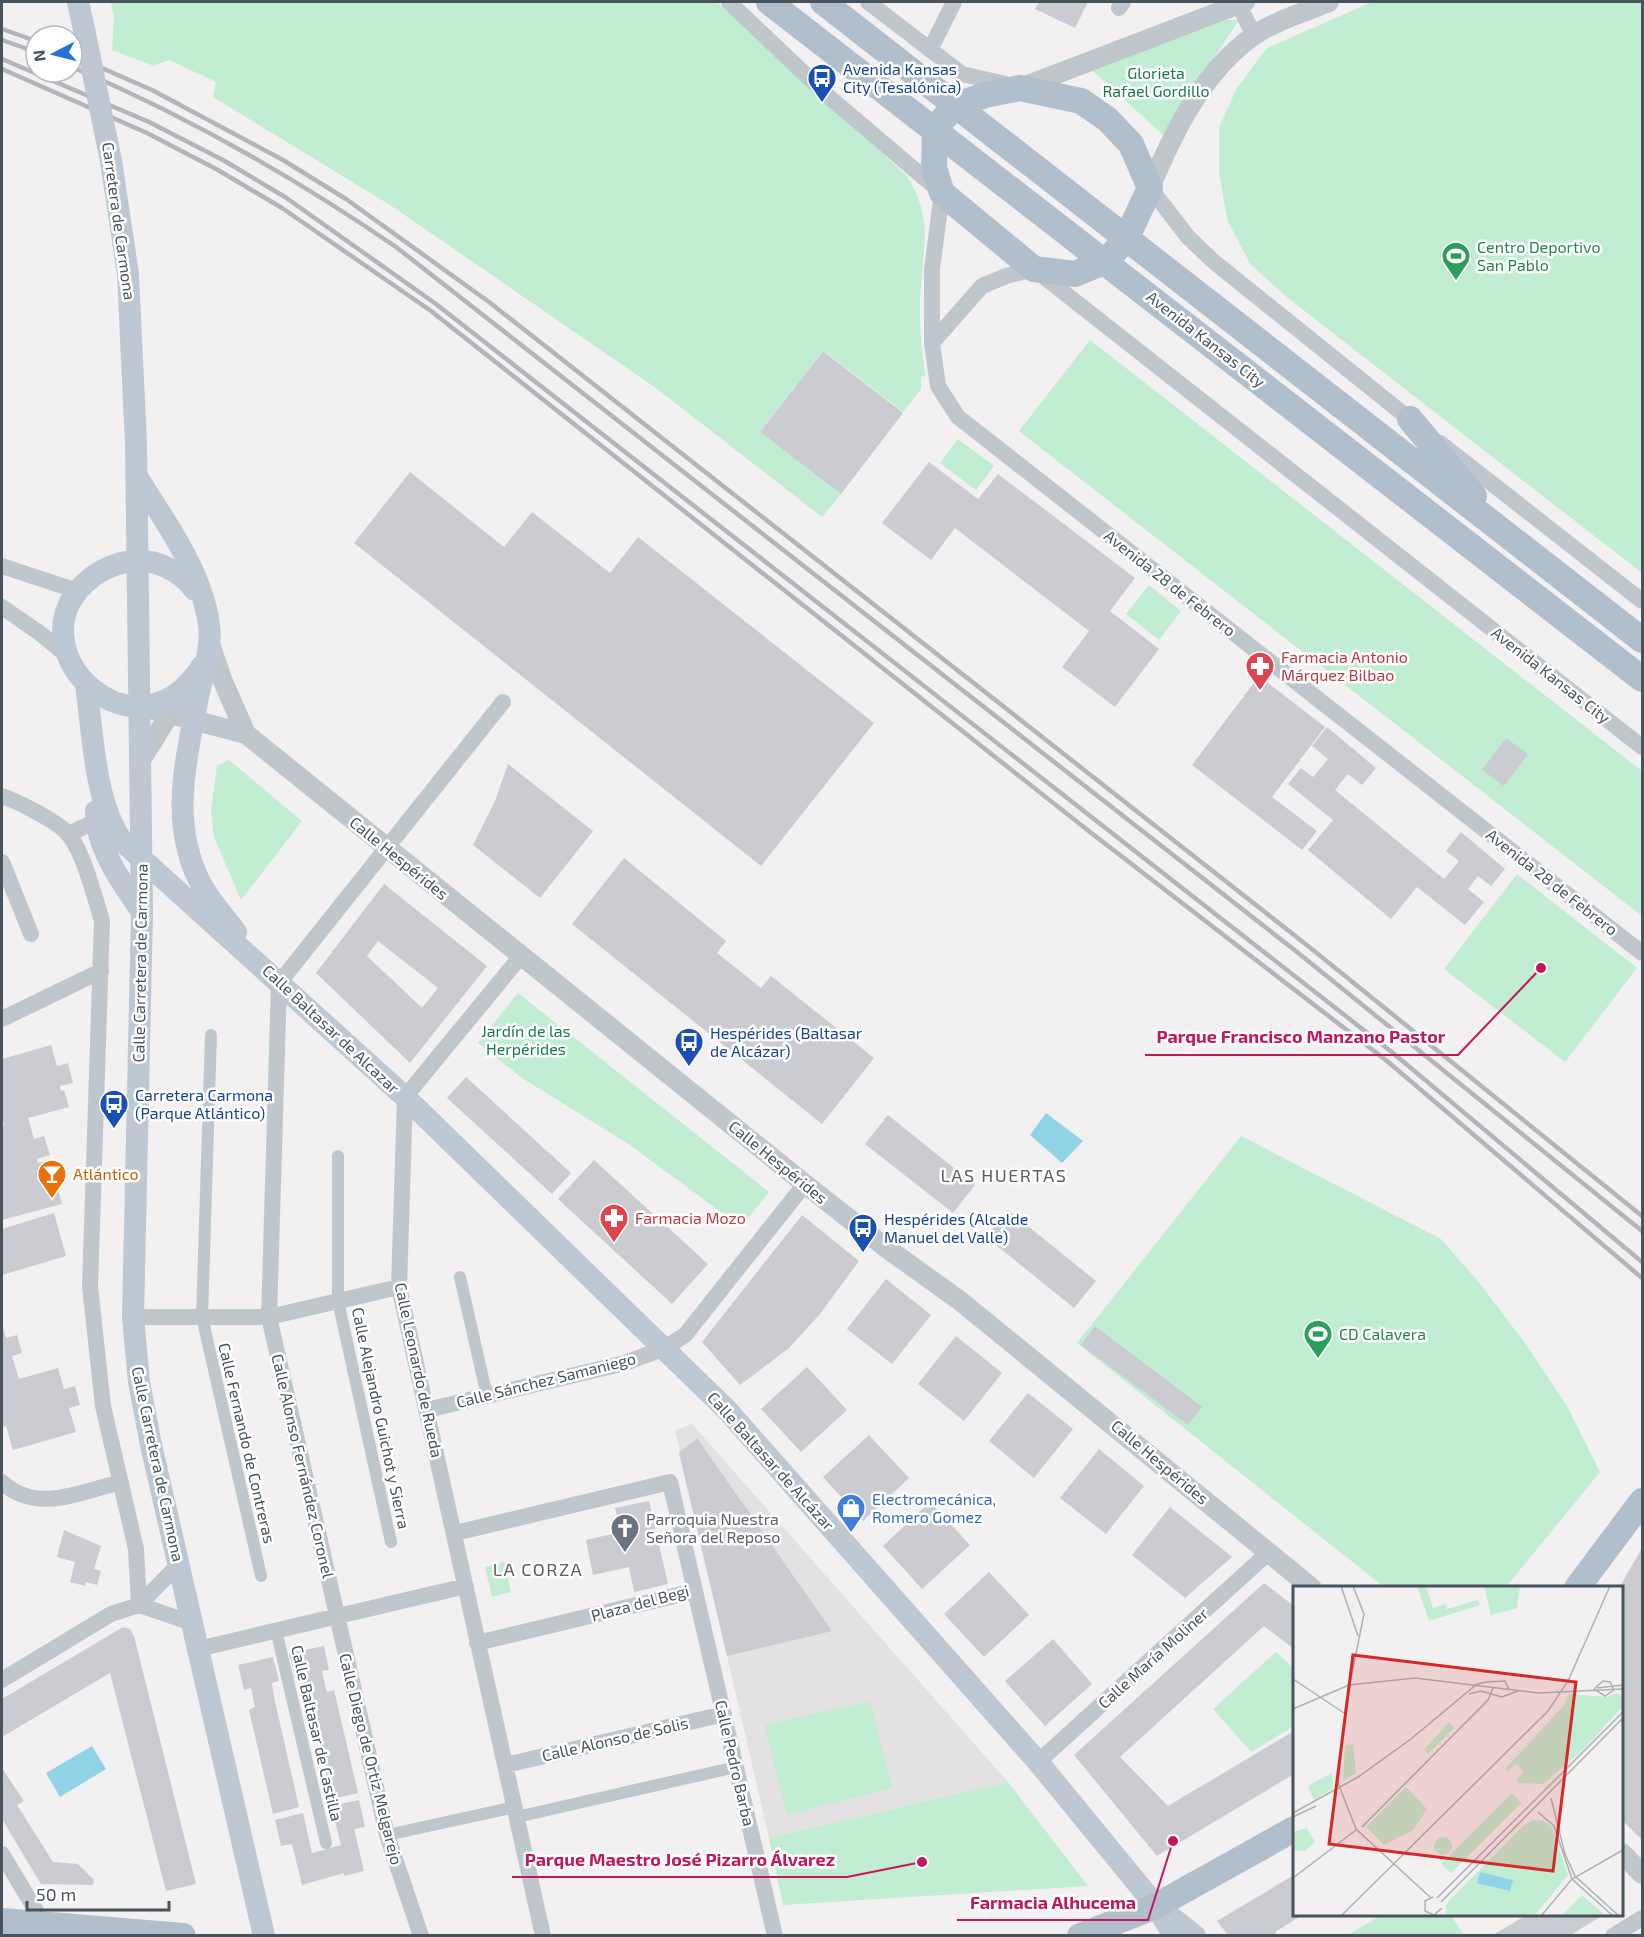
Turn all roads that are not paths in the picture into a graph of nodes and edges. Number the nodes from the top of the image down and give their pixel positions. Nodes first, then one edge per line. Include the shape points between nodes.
1 (78, 2) edge
2 (729, 2) edge
3 (769, 2) edge
4 (823, 2) edge
5 (868, 2) edge
6 (954, 2) edge
7 (1240, 2) edge
8 (1329, 2) edge
9 (1254, 35) junction
10 (930, 50) junction
11 (1020, 88) junction
12 (955, 106) junction
13 (935, 128) junction
14 (1150, 188) junction
15 (942, 193) junction
16 (1126, 239) junction
17 (1106, 261) junction
18 (1034, 269) junction
19 (932, 344) junction
20 (1410, 419) junction
21 (136, 444) joint
22 (136, 480) junction
23 (1505, 534) junction
24 (138, 560) junction
25 (2, 566) edge
26 (106, 568) junction
27 (78, 591) junction
28 (202, 601) junction
29 (1642, 601) edge
30 (2, 607) edge
31 (1642, 640) edge
32 (209, 641) junction
33 (69, 657) junction
34 (1642, 679) edge
35 (86, 686) junction
36 (186, 687) junction
37 (503, 702) dead end
38 (140, 706) junction
39 (170, 714) junction
40 (194, 720) junction
41 (246, 734) junction
42 (1642, 747) edge
43 (96, 759) junction
44 (141, 760) junction
45 (185, 766) junction
46 (2, 796) edge
47 (96, 821) junction
48 (69, 834) junction
49 (388, 849) junction
50 (142, 860) junction
51 (2, 862) edge
52 (142, 912) junction
53 (32, 934) dead end
54 (1642, 953) edge
55 (521, 956) junction
56 (258, 962) junction
57 (100, 971) junction
58 (279, 983) junction
59 (2, 1019) edge
60 (211, 1035) dead end
61 (405, 1097) junction
62 (338, 1156) dead end
63 (805, 1184) junction
64 (460, 1277) dead end
65 (399, 1287) junction
66 (338, 1301) junction
67 (133, 1317) junction
68 (202, 1317) junction
69 (269, 1317) junction
70 (665, 1348) junction
71 (487, 1396) junction
72 (427, 1410) junction
73 (2, 1482) edge
74 (121, 1482) junction
75 (1642, 1501) edge
76 (455, 1533) junction
77 (391, 1542) dead end
78 (1268, 1553) junction
79 (179, 1564) junction
80 (261, 1576) dead end
81 (466, 1586) junction
82 (1311, 1586) edge
83 (1578, 1586) edge
84 (696, 1591) junction
85 (139, 1605) junction
86 (337, 1615) junction
87 (192, 1623) junction
88 (276, 1630) junction
89 (477, 1643) junction
90 (198, 1649) junction
91 (2, 1680) edge
92 (724, 1714) junction
93 (1038, 1762) junction
94 (506, 1765) junction
95 (736, 1767) junction
96 (516, 1812) junction
97 (1293, 1830) edge
98 (387, 1835) junction
99 (326, 1843) dead end
100 (2, 1854) edge
101 (1623, 1854) edge
102 (1642, 1874) edge
103 (1156, 1906) junction
104 (1642, 1918) edge
105 (2, 1921) edge
106 (44, 1924) junction
107 (78, 1931) edge
108 (183, 1935) edge
109 (264, 1935) edge
110 (421, 1935) edge
111 (543, 1935) edge
112 (775, 1935) edge
113 (1080, 1935) edge
114 (1174, 1935) edge
115 (1195, 1935) edge
116 (1613, 1935) edge

1 - 21 main road, Carretera de Carmona, bridge via 111,161 128,274
2 - 15 street via 829,97
3 - 13 main road, Avenida Kansas City
4 - 12 main road, Avenida Kansas City
5 - 10 street
6 - 10 street
7 - 9 street
7 - 11 street
8 - 9 street
9 - 14 street via 1208,79 1190,106
10 - 11 street via 962,74
11 - 12 main road
11 - 14 main road via 1081,101 1107,119 1131,144
12 - 13 main road
12 - 16 main road, Avenida Kansas City
13 - 15 main road via 934,168
13 - 17 main road, Avenida Kansas City
14 - 16 main road
14 - 20 street via 1188,237 1213,261
15 - 18 main road
15 - 19 street, Avenida 28 de Febrero via 932,269
16 - 17 main road
16 - 23 main road, Avenida Kansas City
17 - 18 main road via 1075,274
17 - 34 main road, Avenida Kansas City
18 - 19 street via 982,286
18 - 42 street, Avenida Kansas City
19 - 54 street, Avenida 28 de Febrero via 938,386 958,417
20 - 23 main road
20 - 29 street
21 - 22 main road, Calle Carretera de Carmona
22 - 24 main road, Calle Carretera de Carmona
22 - 26 main road via 123,540
22 - 28 main road via 162,514
23 - 31 main road, Avenida Kansas City
24 - 26 main road
24 - 28 main road via 154,562 175,572
24 - 38 main road, Calle Carretera de Carmona
25 - 27 street
26 - 27 main road
27 - 33 main road via 65,623
28 - 32 main road
30 - 33 street
32 - 36 main road via 202,666
32 - 40 main road
32 - 41 street
33 - 35 main road
35 - 38 main road via 112,702
35 - 43 main road
36 - 38 main road via 165,701
36 - 39 street
37 - 49 street
38 - 39 street
38 - 44 main road, Calle Carretera de Carmona
39 - 40 street
39 - 44 street
40 - 41 street
40 - 45 main road
41 - 45 street via 214,734 204,738
41 - 49 street, Calle Hespérides
43 - 47 main road
43 - 50 main road via 114,830
44 - 50 main road, Calle Carretera de Carmona
45 - 56 main road via 181,805 187,850 201,885
46 - 48 street via 20,802
47 - 48 street
47 - 52 main road via 112,864
48 - 57 street via 91,883 102,921
49 - 55 street, Calle Hespérides
49 - 58 street
50 - 52 main road, Calle Carretera de Carmona
50 - 56 main road
51 - 53 street
52 - 67 main road, Calle Carretera de Carmona
55 - 61 street
55 - 63 street, Calle Hespérides
56 - 58 main road, Calle Baltasar de Alcazar
57 - 59 street
57 - 74 street via 90,1286 103,1406
58 - 61 main road, Calle Baltasar de Alcazar
58 - 69 street, Calle Alonso Fernández Coronel
60 - 68 street, Calle Fernando de Contreras
61 - 65 street, Calle Leonardo de Rueda
61 - 70 main road, Calle Baltasar de Alcázar
62 - 66 street, Calle Alejandro Guichot y Sierra
63 - 70 street, Calle Sánchez Samaniego via 685,1335
63 - 78 street, Calle Hespérides via 959,1300
64 - 71 street
65 - 66 street
65 - 72 street, Calle Leonardo de Rueda
66 - 69 street
66 - 77 street, Calle Alejandro Guichot y Sierra
67 - 68 street
67 - 79 main road, Calle Carretera de Carmona via 139,1382
68 - 69 street
68 - 80 street, Calle Fernando de Contreras
69 - 86 street, Calle Alonso Fernández Coronel
70 - 71 street, Calle Sánchez Samaniego via 625,1363
70 - 93 main road, Calle Baltasar de Alcázar via 727,1410
71 - 72 street, Calle Sánchez Samaniego
72 - 76 street, Calle Leonardo de Rueda
73 - 74 street via 14,1494 41,1501
74 - 85 street via 136,1549
75 - 83 main road
76 - 81 street
76 - 84 street, Plaza del Begi via 670,1482
78 - 82 street, Calle Hespérides
78 - 93 street, Calle María Moliner
79 - 85 street
79 - 87 main road, Calle Carretera de Carmona
81 - 86 street
81 - 89 street
84 - 89 street, Plaza del Begi
84 - 92 street, Calle Pedro Barba
85 - 87 street
85 - 91 street via 111,1614
86 - 88 street
86 - 98 street, Calle Diego de Ortiz Melgarejo
87 - 90 main road, Calle Carretera de Carmona
88 - 90 street
88 - 99 street, Calle Baltasar de Castilla
89 - 94 street
90 - 109 main road, Calle Carretera de Carmona
92 - 94 street, Calle Alonso de Solis
92 - 95 street, Calle Pedro Barba
93 - 103 main road, Calle Baltasar de Alcázar
94 - 96 street
95 - 96 street
95 - 112 street, Calle Pedro Barba
96 - 98 street
96 - 111 street
97 - 103 main road
98 - 110 street, Calle Diego de Ortiz Melgarejo
100 - 106 street
101 - 102 street
103 - 113 main road
103 - 114 main road
103 - 115 main road
104 - 116 street
105 - 106 main road
106 - 107 main road
107 - 108 main road

